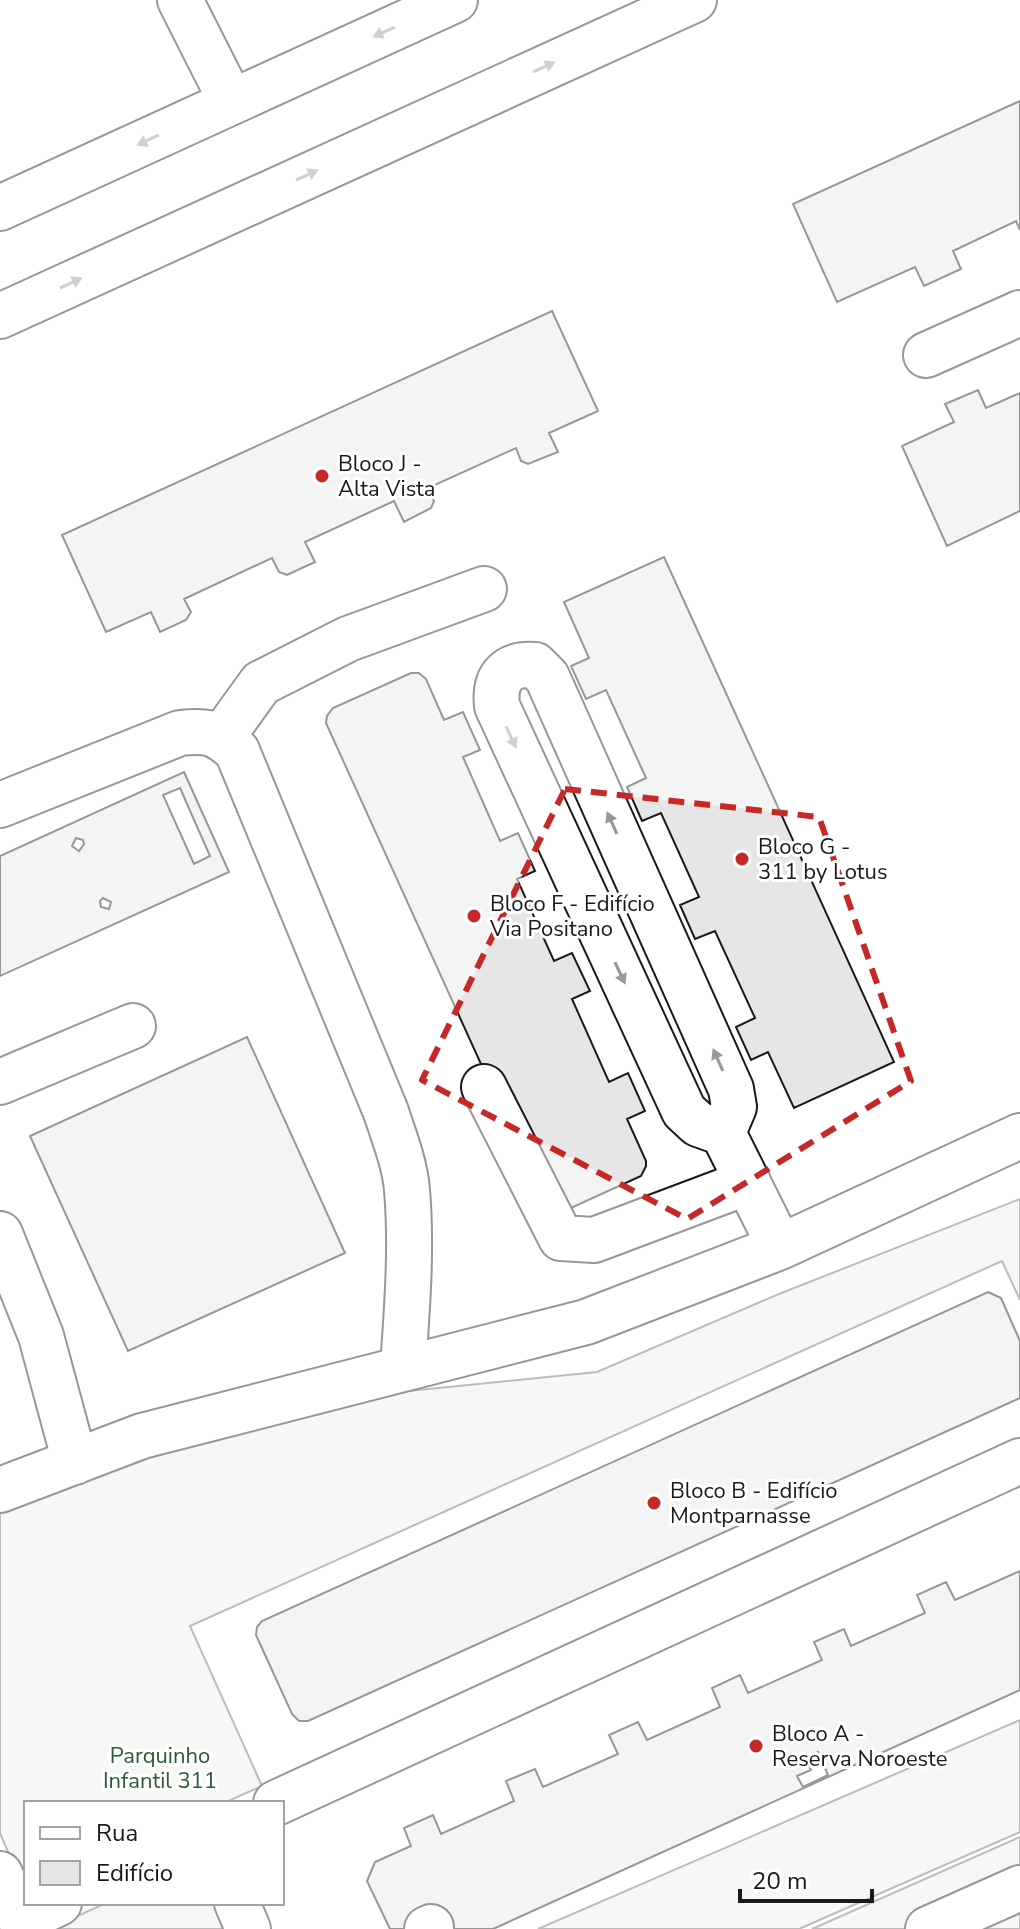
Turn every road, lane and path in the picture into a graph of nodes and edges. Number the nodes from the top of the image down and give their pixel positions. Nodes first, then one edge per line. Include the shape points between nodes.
1 (180, 0) edge
2 (455, 0) edge
3 (694, 0) edge
4 (231, 101) junction
5 (0, 208) edge
6 (1020, 313) edge
7 (0, 316) edge
8 (926, 355) dead end
9 (484, 589) dead end
10 (222, 737) junction
11 (0, 805) edge
12 (133, 1026) dead end
13 (0, 1082) edge
14 (484, 1087) dead end
15 (723, 1133) junction
16 (1020, 1136) edge
17 (748, 1182) junction
18 (0, 1234) edge
19 (780, 1247) junction
20 (403, 1368) junction
21 (1020, 1461) edge
22 (75, 1462) junction
23 (0, 1490) edge
24 (280, 1801) edge
25 (0, 1874) edge
26 (1020, 1888) edge
27 (24, 1904) edge
28 (238, 1905) edge
29 (248, 1929) edge
30 (928, 1929) edge

1 - 4 street
2 -> 4 street
7 -> 3 street
4 -> 5 street
6 - 8 street
9 - 10 street via 348,639 261,683
10 - 11 street via 204,730 180,733
10 - 20 street via 248,773 398,1152 407,1188
12 - 13 street
14 - 17 street via 561,1238 594,1240
15 -> 15 street via 734,1107 731,1089 547,677 535,665 510,667 496,686 497,706 684,1111 698,1124
15 - 17 street
16 - 19 street
17 - 19 street
18 - 22 street via 41,1336
19 - 20 street via 586,1322
20 - 22 street via 142,1436
21 - 24 street
22 - 23 street
25 - 27 street
26 - 30 street
28 - 29 street

